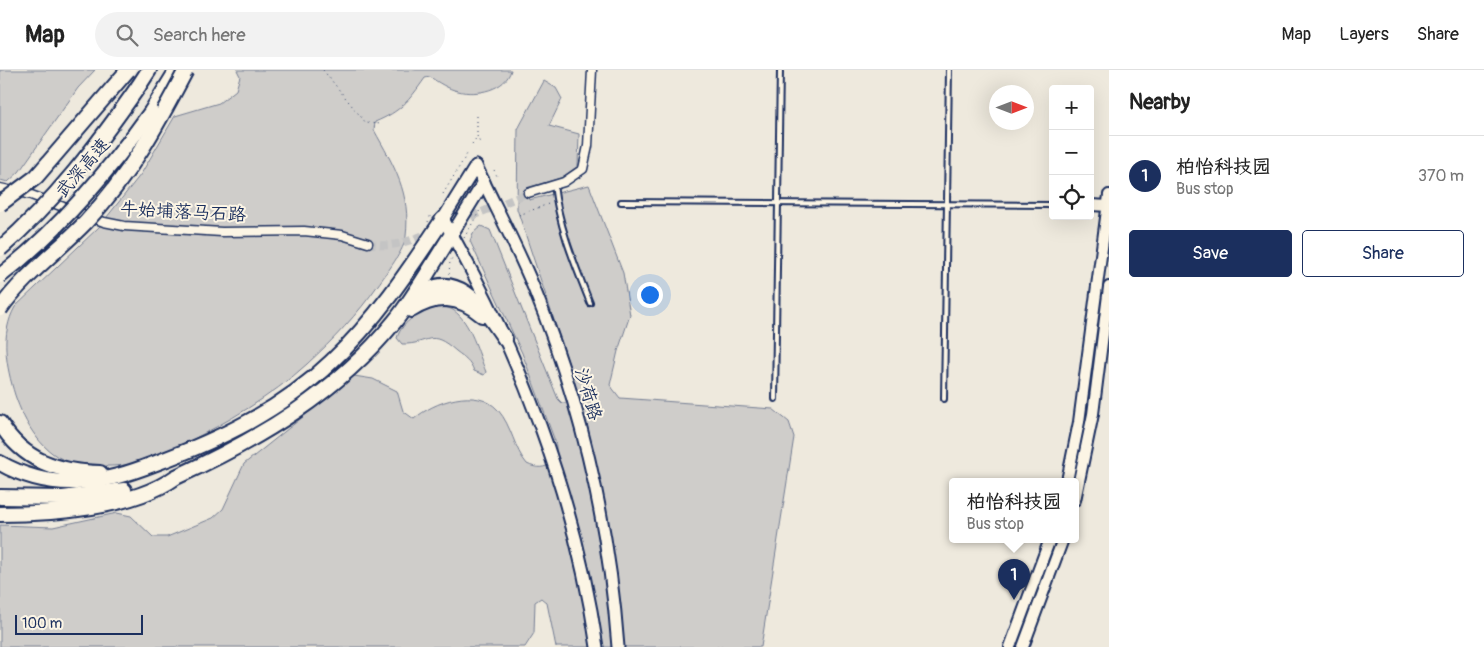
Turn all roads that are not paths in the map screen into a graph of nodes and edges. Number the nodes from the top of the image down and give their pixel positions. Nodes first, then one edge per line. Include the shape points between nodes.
1 (128, 70) edge
2 (149, 70) edge
3 (177, 70) edge
4 (186, 70) edge
5 (592, 70) edge
6 (780, 70) edge
7 (948, 70) edge
8 (489, 184) junction
9 (554, 186) junction
10 (0, 188) edge
11 (528, 193) tunnel mouth
12 (622, 202) dead end
13 (1109, 202) edge
14 (778, 203) junction
15 (0, 204) edge
16 (947, 204) junction
17 (1094, 204) edge
18 (1049, 205) edge
19 (437, 217) junction
20 (458, 237) junction
21 (368, 243) tunnel mouth
22 (0, 250) edge
23 (0, 276) edge
24 (1109, 287) edge
25 (590, 303) dead end
26 (0, 309) edge
27 (397, 318) junction
28 (505, 339) junction
29 (775, 399) dead end
30 (944, 399) dead end
31 (0, 423) edge
32 (0, 463) edge
33 (155, 464) junction
34 (176, 477) junction
35 (1067, 478) edge
36 (1079, 481) edge
37 (0, 497) edge
38 (0, 514) edge
39 (1049, 543) edge
40 (1062, 543) edge
41 (597, 647) edge
42 (618, 647) edge
43 (1010, 647) edge
44 (1023, 647) edge

1 - 15 highway, bridge via 36,177
2 - 22 highway, 武深高速, bridge via 94,150 48,204
3 - 23 highway, 武深高速, bridge via 118,158 79,202
4 - 26 highway, bridge via 132,167 85,223 34,270
5 - 9 street via 584,170
6 - 14 lane
7 - 16 lane
8 - 19 main road, 沙荷路 via 476,166
8 - 20 main road
8 - 42 main road, 沙荷路 via 549,328 581,430 607,548
9 - 11 street
9 - 25 lane via 568,248
10 - 21 street, 牛始埔落马石路 via 124,226 222,232 304,231 342,235
12 - 14 lane
13 - 17 main road
13 - 35 main road via 1081,406
14 - 16 lane
14 - 29 lane
16 - 18 lane
16 - 30 lane
19 - 20 main road
19 - 33 highway via 383,306 313,378 234,431
20 - 27 highway
20 - 28 main road
24 - 36 main road via 1093,414
27 - 28 highway via 426,302 439,298 456,299 477,311
27 - 34 highway via 335,381 286,419 260,436
28 - 41 main road via 548,448 575,539
31 - 33 highway via 31,456 62,470 103,473
32 - 33 highway via 32,477 77,482 109,478
34 - 37 highway via 91,496
34 - 38 highway via 165,485 97,506 47,513
39 - 43 main road
40 - 44 main road

